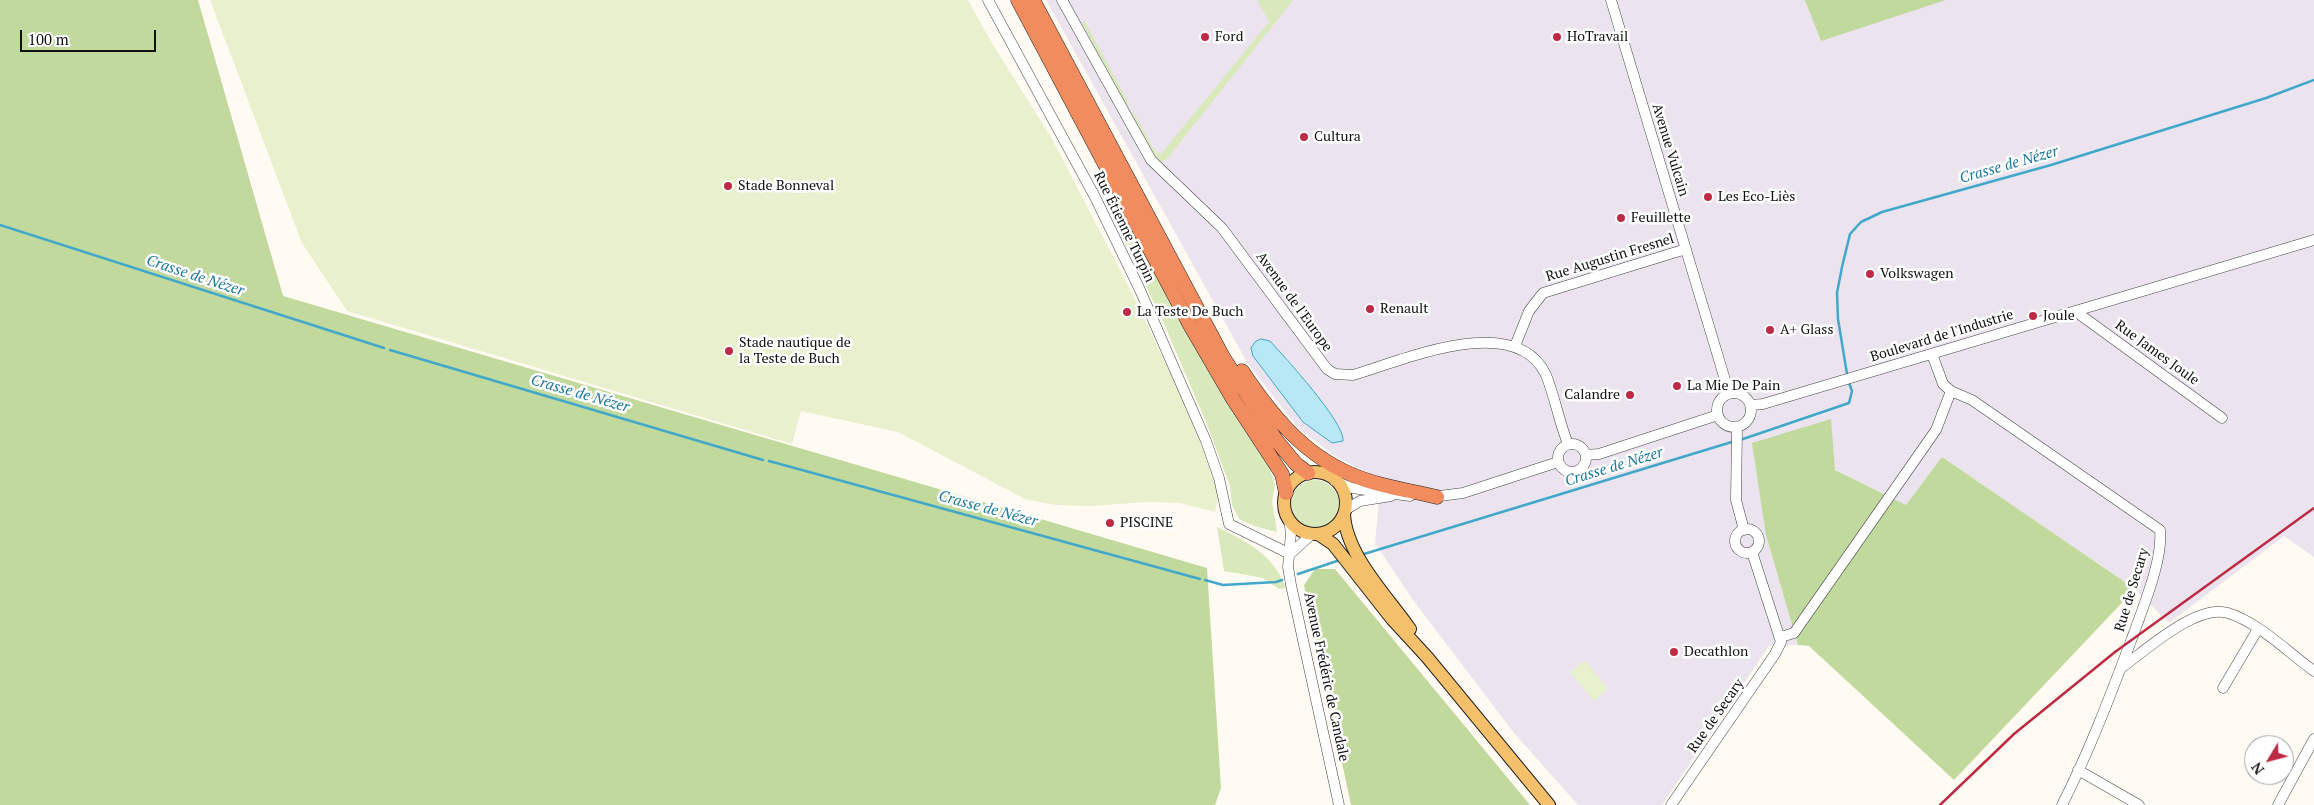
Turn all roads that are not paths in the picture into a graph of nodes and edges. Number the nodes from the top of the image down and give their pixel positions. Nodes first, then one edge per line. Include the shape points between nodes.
1 (988, 0) edge
2 (1018, 0) edge
3 (1033, 0) edge
4 (1062, 0) edge
5 (1611, 0) edge
6 (1146, 213) junction
7 (2314, 240) edge
8 (1686, 249) junction
9 (2075, 311) junction
10 (1515, 346) junction
11 (1932, 354) junction
12 (1951, 391) junction
13 (1730, 394) junction
14 (1751, 405) junction
15 (1718, 415) junction
16 (2222, 418) dead end
17 (1736, 437) junction
18 (1568, 444) junction
19 (1586, 455) junction
20 (1558, 462) junction
21 (1308, 473) junction
22 (1335, 481) junction
23 (1286, 493) junction
24 (1396, 495) junction
25 (1437, 497) junction
26 (1344, 512) junction
27 (1289, 520) junction
28 (1744, 530) junction
29 (1315, 534) junction
30 (1752, 552) junction
31 (1290, 554) junction
32 (2258, 629) junction
33 (1781, 637) junction
34 (1427, 657) junction
35 (2121, 668) junction
36 (2314, 671) edge
37 (2223, 688) dead end
38 (2314, 739) edge
39 (2078, 770) junction
40 (1339, 805) edge
41 (1549, 805) edge
42 (1671, 805) edge
43 (2062, 805) edge
44 (2139, 805) edge
45 (2278, 805) edge

1 - 31 street, Rue Étienne Turpin via 1115,236 1140,290 1206,442 1219,478 1229,524
2 - 23 highway via 1190,325 1282,474
3 - 6 highway
4 - 10 street, Avenue de l'Europe via 1151,160 1222,228 1327,369 1335,374 1352,376 1456,344
5 - 8 street, Avenue Vulcain
6 - 21 highway via 1244,392 1291,458
6 - 25 highway via 1230,353 1292,436 1314,454 1349,474
7 - 9 street, Boulevard de l'Industrie
8 - 10 street, Rue Augustin Fresnel via 1543,293 1529,311
8 - 13 street, Avenue Vulcain
9 - 11 street, Boulevard de l'Industrie
9 - 16 street, Rue James Joule
10 - 18 street via 1536,362 1545,374
11 - 12 street via 1943,384
11 - 14 street, Boulevard de l'Industrie
12 - 33 street via 1936,430 1794,633
12 - 35 street, Rue de Secary via 1972,400 2160,530 2161,542 2146,600
13 - 14 street via 1745,396
13 - 15 street via 1718,404
14 - 17 street via 1747,422
15 - 17 street
15 - 19 street via 1599,454
17 - 28 street via 1736,500
18 - 19 street via 1577,445
18 - 20 street via 1558,453
19 - 20 street via 1582,469 1573,473 1563,470
20 - 25 street via 1462,493
21 - 22 main road via 1328,476
21 - 23 main road via 1298,476
22 - 24 street via 1352,488
22 - 26 main road via 1344,496
23 - 27 main road via 1284,509
24 - 25 street
24 - 26 street via 1360,501
26 - 29 main road via 1333,528
26 - 34 main road via 1348,536 1359,558
27 - 29 main road via 1299,530
27 - 31 street, Avenue Frédéric de Candale
28 - 30 street via 1755,532 1759,539 1758,547
28 - 30 street via 1736,537 1736,547 1745,553
29 - 31 street
29 - 34 main road via 1333,544 1392,619
30 - 33 street
31 - 40 street, Avenue Frédéric de Candale via 1288,567
32 - 35 street via 2226,612 2208,613 2185,622
32 - 36 street
32 - 37 street
33 - 42 street, Rue de Secary via 1775,654
34 - 41 main road
35 - 39 street, Rue de Secary
38 - 45 street
39 - 43 street, Rue de Secary
39 - 44 street

